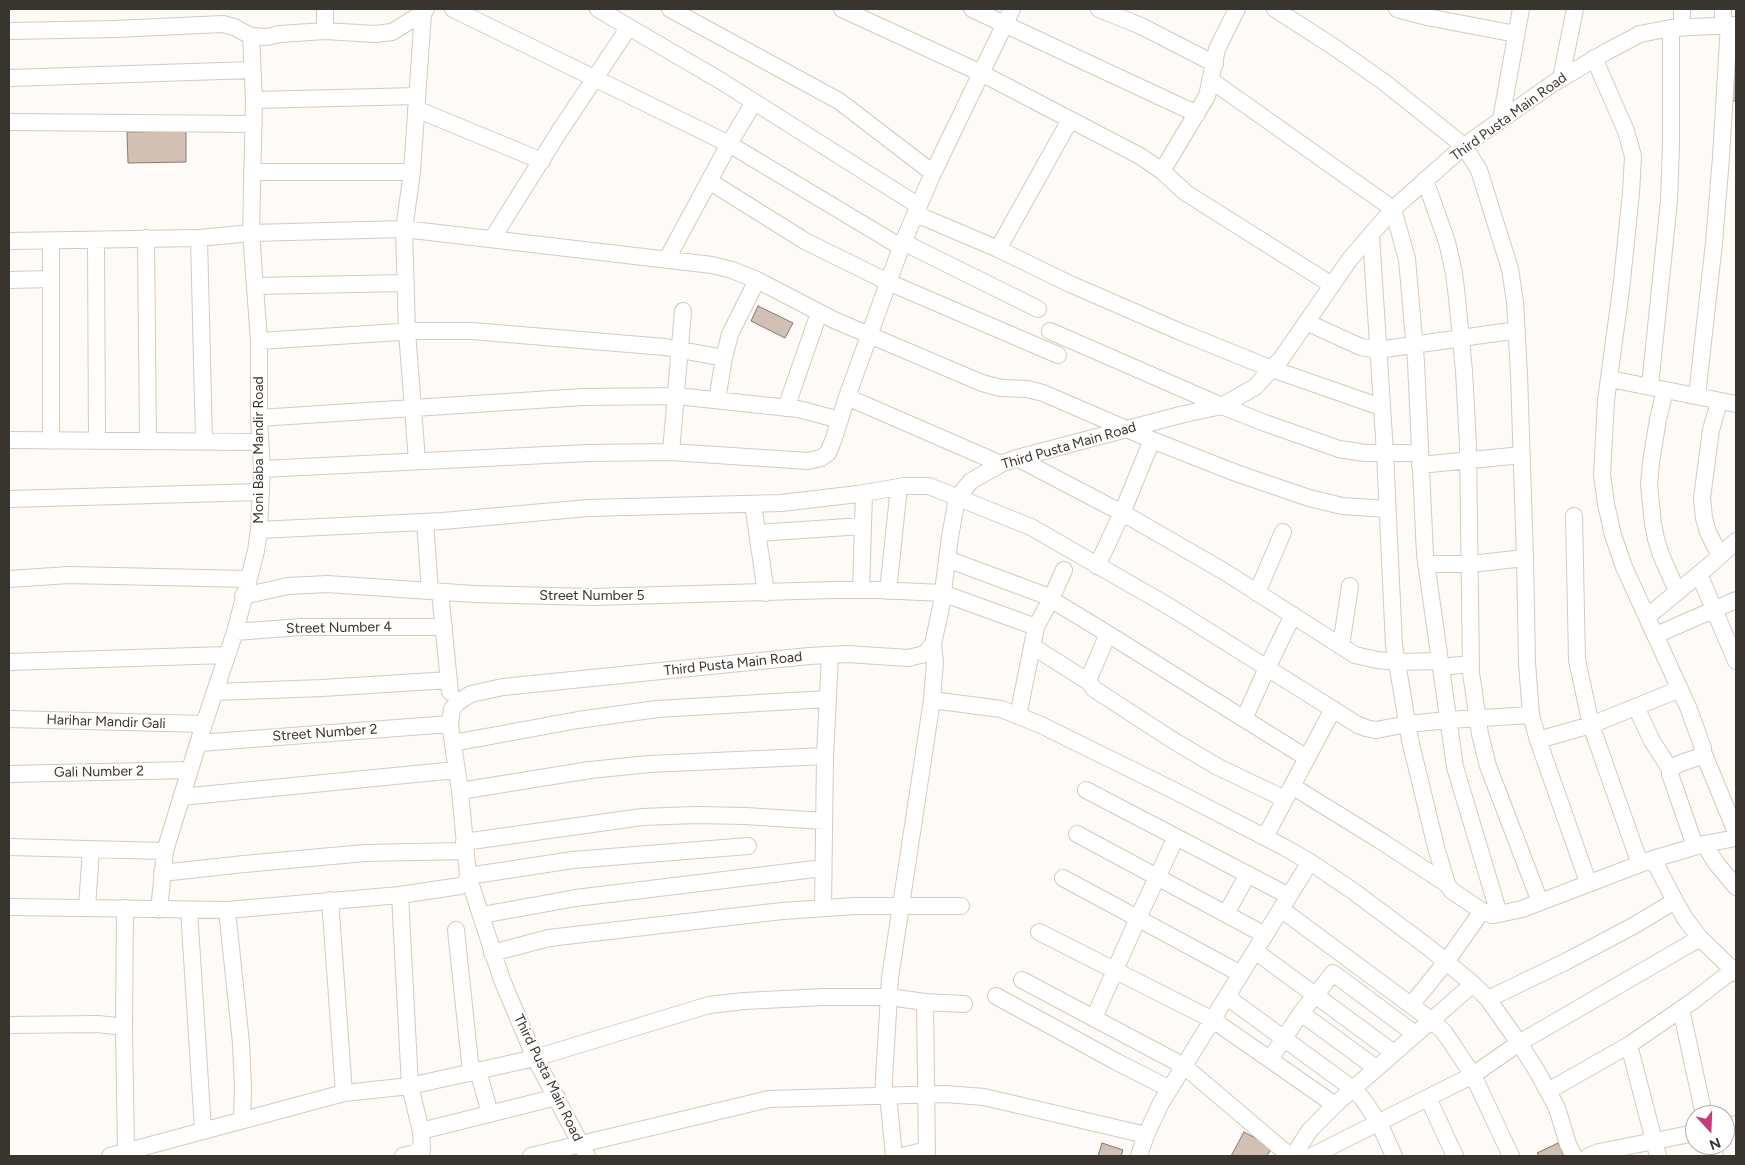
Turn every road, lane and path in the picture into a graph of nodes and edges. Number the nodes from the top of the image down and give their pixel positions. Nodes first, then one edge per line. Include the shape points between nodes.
1 (325, 9) edge
2 (453, 9) edge
3 (598, 9) edge
4 (670, 9) edge
5 (842, 9) edge
6 (972, 9) edge
7 (1012, 9) edge
8 (1099, 9) edge
9 (1237, 9) edge
10 (1275, 9) edge
11 (1397, 9) edge
12 (1521, 9) edge
13 (1575, 9) edge
14 (1682, 9) edge
15 (1723, 9) edge
16 (424, 11) edge
17 (1004, 23) junction
18 (1729, 25) edge
19 (629, 27) junction
20 (1677, 28) junction
21 (9, 31) edge
22 (325, 31) junction
23 (1516, 34) junction
24 (251, 36) junction
25 (1594, 58) junction
26 (1214, 64) junction
27 (252, 70) junction
28 (981, 73) junction
29 (9, 78) edge
30 (594, 78) junction
31 (1561, 78) junction
32 (1212, 81) junction
33 (254, 100) junction
34 (754, 102) junction
35 (417, 103) junction
36 (1197, 114) junction
37 (1501, 119) junction
38 (1070, 120) junction
39 (9, 122) edge
40 (254, 124) junction
41 (729, 144) junction
42 (1464, 146) junction
43 (542, 161) junction
44 (252, 172) junction
45 (412, 172) junction
46 (1162, 172) junction
47 (933, 173) junction
48 (1426, 180) junction
49 (709, 181) junction
50 (1394, 209) junction
51 (918, 210) junction
52 (404, 229) junction
53 (251, 234) junction
54 (1371, 235) junction
55 (146, 238) junction
56 (199, 238) junction
57 (492, 239) junction
58 (9, 241) edge
59 (51, 241) junction
60 (96, 241) junction
61 (902, 244) junction
62 (998, 249) junction
63 (667, 259) junction
64 (9, 280) edge
65 (51, 280) junction
66 (757, 280) junction
67 (888, 282) junction
68 (406, 283) junction
69 (1332, 285) junction
70 (255, 286) junction
71 (1038, 309) dead end
72 (683, 310) dead end
73 (819, 312) junction
74 (1306, 322) junction
75 (1517, 330) junction
76 (1050, 331) dead end
77 (407, 332) junction
78 (870, 336) junction
79 (1460, 338) junction
80 (259, 341) junction
81 (1415, 344) junction
82 (679, 350) junction
83 (1378, 350) junction
84 (1058, 355) dead end
85 (724, 358) junction
86 (1272, 369) junction
87 (1610, 379) junction
88 (1657, 388) junction
89 (677, 396) junction
90 (1697, 396) junction
91 (847, 397) junction
92 (717, 400) junction
93 (1719, 402) junction
94 (1736, 404) edge
95 (1222, 406) junction
96 (1381, 406) junction
97 (412, 408) junction
98 (786, 408) junction
99 (259, 418) junction
100 (840, 420) junction
101 (1126, 430) junction
102 (9, 440) edge
103 (51, 440) junction
104 (1152, 440) junction
105 (96, 441) junction
106 (148, 441) junction
107 (204, 441) junction
108 (260, 442) junction
109 (671, 452) junction
110 (1385, 453) junction
111 (1522, 455) junction
112 (1017, 458) junction
113 (1420, 459) junction
114 (1468, 460) junction
115 (417, 461) junction
116 (1001, 464) junction
117 (262, 470) junction
118 (899, 487) junction
119 (260, 492) junction
120 (864, 494) junction
121 (957, 498) junction
122 (9, 499) edge
123 (753, 504) junction
124 (1387, 509) junction
125 (1122, 513) junction
126 (1574, 516) dead end
127 (425, 522) junction
128 (863, 526) junction
129 (259, 530) junction
130 (757, 532) junction
131 (1283, 532) dead end
132 (1736, 541) edge
133 (1720, 556) junction
134 (1525, 558) junction
135 (947, 559) junction
136 (1426, 564) junction
137 (1470, 564) junction
138 (1097, 566) junction
139 (1064, 570) dead end
140 (1699, 574) junction
141 (9, 579) edge
142 (248, 579) junction
143 (1350, 586) dead end
144 (861, 590) junction
145 (888, 591) junction
146 (435, 592) junction
147 (1258, 592) junction
148 (1677, 592) junction
149 (766, 593) junction
150 (942, 593) junction
151 (243, 596) junction
152 (1051, 599) junction
153 (1736, 600) edge
154 (1714, 609) junction
155 (1293, 616) junction
156 (1648, 616) junction
157 (444, 627) junction
158 (1036, 627) junction
159 (235, 632) junction
160 (1108, 634) junction
161 (1656, 635) junction
162 (932, 644) junction
163 (1032, 646) junction
164 (1341, 646) junction
165 (226, 655) junction
166 (830, 655) junction
167 (1736, 661) edge
168 (9, 662) edge
169 (1397, 662) junction
170 (1440, 664) junction
171 (1471, 664) junction
172 (1267, 668) junction
173 (449, 680) junction
174 (1089, 682) junction
175 (1680, 689) junction
176 (215, 692) junction
177 (827, 699) junction
178 (932, 700) junction
179 (1636, 707) junction
180 (1333, 709) junction
181 (1531, 715) junction
182 (451, 716) junction
183 (1018, 716) junction
184 (1478, 718) junction
185 (9, 719) edge
186 (1244, 720) junction
187 (1448, 720) junction
188 (204, 724) junction
189 (1408, 724) junction
190 (1592, 725) junction
191 (1538, 740) junction
192 (199, 743) junction
193 (453, 743) junction
194 (1703, 752) junction
195 (825, 756) junction
196 (1307, 758) junction
197 (1670, 769) junction
198 (190, 770) junction
199 (456, 770) junction
200 (9, 774) edge
201 (1086, 790) dead end
202 (460, 791) junction
203 (1288, 793) junction
204 (181, 797) junction
205 (824, 821) junction
206 (1736, 832) edge
207 (1077, 834) dead end
208 (1176, 837) junction
209 (1264, 837) junction
210 (1736, 838) edge
211 (1700, 845) junction
212 (465, 846) junction
213 (748, 846) dead end
214 (9, 847) edge
215 (91, 849) junction
216 (165, 852) junction
217 (1646, 861) junction
218 (1310, 862) junction
219 (823, 868) junction
220 (162, 873) junction
221 (1248, 874) junction
222 (468, 876) junction
223 (1158, 877) junction
224 (1062, 878) dead end
225 (1588, 882) junction
226 (1447, 884) junction
227 (1736, 887) edge
228 (400, 895) junction
229 (330, 900) junction
230 (1675, 901) junction
231 (1540, 902) junction
232 (1285, 903) junction
233 (901, 906) junction
234 (961, 906) dead end
235 (9, 907) edge
236 (823, 907) junction
237 (87, 908) junction
238 (125, 908) junction
239 (159, 910) junction
240 (189, 910) junction
241 (227, 910) junction
242 (1482, 911) junction
243 (1226, 914) junction
244 (1499, 914) junction
245 (482, 915) junction
246 (1138, 918) junction
247 (456, 930) dead end
248 (1039, 932) dead end
249 (1265, 935) junction
250 (1700, 938) junction
251 (1256, 951) junction
252 (492, 953) junction
253 (1446, 962) junction
254 (1115, 970) junction
255 (1735, 971) edge
256 (1242, 974) junction
257 (1022, 980) dead end
258 (1473, 984) junction
259 (1315, 995) junction
260 (996, 996) dead end
261 (889, 997) junction
262 (1227, 997) junction
263 (1488, 999) junction
264 (925, 1002) junction
265 (964, 1004) dead end
266 (1410, 1005) junction
267 (1681, 1009) junction
268 (1301, 1013) junction
269 (1094, 1018) junction
270 (1213, 1020) junction
271 (1431, 1020) junction
272 (9, 1025) edge
273 (124, 1027) junction
274 (1415, 1034) junction
275 (1283, 1038) junction
276 (1519, 1043) junction
277 (1630, 1045) junction
278 (1394, 1053) junction
279 (535, 1058) junction
280 (1270, 1059) junction
281 (1184, 1066) junction
282 (1376, 1068) junction
283 (475, 1071) junction
284 (1474, 1075) junction
285 (410, 1086) junction
286 (1170, 1089) junction
287 (1353, 1089) junction
288 (1548, 1092) junction
289 (344, 1093) junction
290 (927, 1094) junction
291 (885, 1096) junction
292 (557, 1097) junction
293 (1428, 1098) junction
294 (1335, 1105) junction
295 (1702, 1105) edge
296 (490, 1114) junction
297 (242, 1120) junction
298 (1379, 1124) junction
299 (203, 1130) junction
300 (421, 1131) junction
301 (1146, 1135) junction
302 (1685, 1137) edge
303 (1656, 1149) edge
304 (584, 1150) edge
305 (126, 1151) junction
306 (1329, 1152) edge
307 (927, 1153) edge
308 (423, 1154) edge
309 (110, 1156) edge
310 (403, 1156) edge
311 (531, 1156) edge
312 (894, 1156) edge
313 (902, 1156) edge
314 (1139, 1156) edge
315 (1292, 1156) edge
316 (1312, 1156) edge
317 (1394, 1156) edge
318 (1455, 1156) edge
319 (1511, 1156) edge
320 (1574, 1156) edge
321 (1588, 1156) edge

1 - 22 street
2 - 30 street
3 - 19 street
4 - 47 street via 839,101
5 - 28 street
6 - 17 street
7 - 17 street
8 - 26 street via 1141,26
9 - 26 street via 1217,49
10 - 42 street via 1384,82
11 - 23 street
12 - 23 street
13 - 31 street
14 - 20 street
15 - 18 street
16 - 22 street via 392,32
16 - 35 street
17 - 28 street
17 - 36 street
18 - 20 street, Third Pusta Main Road
18 - 90 street via 1719,176
19 - 30 street
19 - 34 street
20 - 25 street, Third Pusta Main Road via 1640,34
20 - 88 street
21 - 24 street via 223,24
22 - 24 street
23 - 37 street
24 - 27 street, Moni Baba Mandir Road
25 - 31 street, Third Pusta Main Road
25 - 87 street via 1626,131 1633,156
26 - 32 street
27 - 29 street
27 - 33 street, Moni Baba Mandir Road
28 - 38 street
28 - 47 street
30 - 41 street
30 - 43 street
31 - 37 street, Third Pusta Main Road
32 - 36 street via 1208,96
32 - 50 street
33 - 35 street
33 - 40 street, Moni Baba Mandir Road
34 - 41 street
34 - 51 street
35 - 43 street
35 - 45 street
36 - 46 street
37 - 42 street, Third Pusta Main Road
38 - 46 street via 1140,156
38 - 62 street
39 - 40 street
40 - 44 street, Moni Baba Mandir Road
41 - 49 street
41 - 61 street
42 - 48 street, Third Pusta Main Road
42 - 75 street via 1479,170 1510,269
43 - 57 street
44 - 45 street
44 - 53 street, Moni Baba Mandir Road
45 - 52 street
46 - 69 street via 1186,193
47 - 51 street
48 - 50 street, Third Pusta Main Road
48 - 79 street via 1454,273
49 - 63 street
49 - 67 street via 805,241
50 - 54 street, Third Pusta Main Road
50 - 81 street via 1407,259
51 - 61 street
51 - 62 street
52 - 53 street
52 - 57 street
52 - 68 street
53 - 56 street
53 - 70 street, Moni Baba Mandir Road
54 - 69 street, Third Pusta Main Road
54 - 83 street
55 - 56 street
55 - 60 street
55 - 106 street
56 - 107 street
57 - 63 street
58 - 59 street
59 - 60 street
59 - 65 street
60 - 105 street
61 - 67 street
61 - 71 street
62 - 86 street via 1130,311
63 - 66 street via 712,265
64 - 65 street
65 - 103 street
66 - 73 street
66 - 85 street via 738,315
67 - 78 street
67 - 84 street
68 - 70 street
68 - 77 street
69 - 74 street, Third Pusta Main Road
70 - 80 street, Moni Baba Mandir Road
72 - 82 street
73 - 78 street
73 - 98 street
74 - 83 street via 1361,347
74 - 86 street, Third Pusta Main Road
75 - 79 street
75 - 111 street
76 - 95 street
77 - 80 street
77 - 82 street via 472,331
77 - 97 street
78 - 91 street
78 - 101 street via 982,383 1043,392
79 - 81 street
79 - 114 street
80 - 99 street, Moni Baba Mandir Road
81 - 83 street
81 - 113 street
82 - 85 street
82 - 89 street
83 - 96 street
85 - 92 street
86 - 95 street, Third Pusta Main Road via 1255,387
86 - 96 street
87 - 88 street
87 - 156 street via 1602,475 1606,504 1624,567
88 - 90 street
88 - 148 street via 1658,419 1649,486 1652,524
89 - 92 street
89 - 97 street via 583,397
89 - 109 street
90 - 93 street
91 - 100 street
91 - 116 street
92 - 98 street
93 - 94 street
93 - 133 street via 1711,430 1702,498 1708,532
95 - 101 street, Third Pusta Main Road
95 - 110 street via 1339,449
96 - 110 street
97 - 99 street
97 - 115 street
98 - 100 street
99 - 108 street, Moni Baba Mandir Road
100 - 109 street via 828,454 808,461
101 - 104 street
101 - 112 street, Third Pusta Main Road
102 - 103 street
103 - 105 street
104 - 124 street via 1309,498 1342,506
104 - 125 street
105 - 106 street
106 - 107 street
107 - 108 street
108 - 117 street, Moni Baba Mandir Road
109 - 115 street
110 - 113 street
110 - 124 street
111 - 114 street
111 - 134 street
112 - 116 street, Third Pusta Main Road
112 - 125 street
113 - 114 street
113 - 136 street
114 - 137 street
115 - 117 street
116 - 121 street, Third Pusta Main Road via 971,481
117 - 119 street, Moni Baba Mandir Road
118 - 120 street
118 - 121 street via 929,486
118 - 145 street
119 - 122 street
119 - 129 street, Moni Baba Mandir Road
120 - 123 street
120 - 128 street
121 - 135 street
121 - 138 street via 1031,527
123 - 127 street via 588,508
123 - 130 street
124 - 169 street
125 - 138 street
125 - 147 street
126 - 190 street via 1577,660
127 - 129 street
127 - 146 street
128 - 130 street
128 - 144 street
129 - 142 street, Moni Baba Mandir Road
130 - 149 street
131 - 147 street
132 - 133 street
133 - 140 street
134 - 137 street
134 - 181 street
135 - 150 street
135 - 152 street
136 - 137 street
136 - 170 street
137 - 171 street
138 - 172 street
139 - 152 street
140 - 148 street
140 - 154 street
141 - 142 street via 69,575
142 - 151 street, Moni Baba Mandir Road
143 - 164 street
144 - 145 street, Street Number 5
144 - 149 street, Street Number 5
145 - 150 street, Street Number 5
146 - 149 street, Street Number 5 via 593,597
146 - 151 street, Street Number 5 via 308,584
146 - 157 street
147 - 155 street
148 - 156 street
150 - 158 street, Street Number 5
150 - 162 street
151 - 159 street, Moni Baba Mandir Road
152 - 158 street
152 - 160 street
153 - 154 street
154 - 161 street
154 - 167 street
155 - 164 street
155 - 172 street
156 - 161 street
157 - 159 street, Street Number 4 via 301,627
157 - 173 street
158 - 163 street
159 - 165 street, Moni Baba Mandir Road
160 - 174 street
160 - 186 street
161 - 175 street
162 - 166 street, Third Pusta Main Road via 925,654 908,658
162 - 178 street via 935,662
163 - 174 street
163 - 183 street
164 - 169 street via 1365,658
165 - 168 street
165 - 176 street, Moni Baba Mandir Road
166 - 177 street
166 - 182 street, Third Pusta Main Road via 503,688 471,694 458,702
169 - 170 street
169 - 189 street
170 - 171 street
170 - 187 street
171 - 184 street
172 - 180 street
172 - 186 street
173 - 176 street
173 - 182 street
174 - 203 street via 1094,689 1226,771
175 - 179 street
175 - 194 street
176 - 188 street, Moni Baba Mandir Road
177 - 193 street via 657,709
177 - 195 street
178 - 183 street via 1001,709
178 - 233 street
179 - 190 street
179 - 197 street
180 - 189 street via 1358,725 1371,729
180 - 196 street
181 - 184 street
181 - 191 street
182 - 192 street, Street Number 2
182 - 193 street, Third Pusta Main Road
183 - 209 street via 1059,733
184 - 187 street
184 - 231 street via 1488,766
185 - 188 street, Harihar Mandir Gali
186 - 196 street
187 - 189 street
187 - 244 street via 1455,767
188 - 192 street, Moni Baba Mandir Road
189 - 226 street via 1427,813
190 - 191 street
190 - 217 street
191 - 225 street
192 - 198 street, Moni Baba Mandir Road
193 - 199 street, Third Pusta Main Road
194 - 197 street via 1699,757
194 - 206 street
195 - 202 street via 649,764
195 - 205 street
196 - 203 street
197 - 211 street
198 - 200 street, Gali Number 2
198 - 204 street, Moni Baba Mandir Road
199 - 202 street, Third Pusta Main Road
199 - 204 street
201 - 208 street
202 - 212 street, Third Pusta Main Road
203 - 209 street
203 - 226 street via 1381,841
204 - 216 street, Moni Baba Mandir Road
205 - 212 street via 716,815 642,817
205 - 219 street
207 - 223 street
208 - 221 street
208 - 223 street
209 - 218 street
210 - 211 street
211 - 217 street
211 - 227 street
212 - 220 street
212 - 222 street, Third Pusta Main Road
213 - 222 street via 573,860
214 - 215 street
215 - 216 street
215 - 237 street
216 - 220 street, Moni Baba Mandir Road
217 - 225 street
217 - 230 street
218 - 232 street
218 - 253 street
219 - 236 street
219 - 245 street via 576,898
220 - 239 street, Moni Baba Mandir Road
221 - 232 street
221 - 243 street
222 - 228 street via 460,886
222 - 245 street, Third Pusta Main Road
223 - 243 street
223 - 246 street
224 - 246 street
225 - 231 street
226 - 242 street
228 - 229 street
228 - 285 street
229 - 241 street
229 - 289 street
230 - 250 street
230 - 263 street via 1566,961
231 - 244 street
232 - 249 street
232 - 266 street
233 - 234 street
233 - 236 street
233 - 261 street
235 - 237 street
236 - 252 street via 573,935
237 - 238 street
238 - 239 street
238 - 273 street
239 - 240 street
240 - 241 street
240 - 299 street
241 - 297 street via 241,1043
242 - 244 street
242 - 253 street
243 - 249 street
245 - 252 street, Third Pusta Main Road
246 - 254 street
246 - 256 street
247 - 283 street
248 - 254 street
249 - 251 street
250 - 255 street
250 - 276 street
251 - 256 street
251 - 259 street
252 - 279 street, Third Pusta Main Road
253 - 258 street
253 - 266 street
254 - 269 street
254 - 270 street
255 - 267 street
256 - 262 street
257 - 269 street
258 - 263 street
258 - 271 street
259 - 268 street
259 - 274 street via 1333,973
259 - 278 street
260 - 286 street
261 - 264 street
261 - 279 street via 784,998 710,1006
261 - 291 street
262 - 270 street
262 - 275 street
263 - 276 street
264 - 265 street
264 - 290 street
266 - 271 street
267 - 277 street
267 - 295 street
268 - 275 street
268 - 282 street
269 - 281 street
270 - 280 street
270 - 281 street
271 - 274 street
271 - 284 street via 1453,1044
272 - 273 street via 98,1024
273 - 305 street
274 - 278 street
275 - 280 street
275 - 287 street
276 - 284 street
276 - 288 street
277 - 288 street
277 - 303 street
278 - 282 street
279 - 283 street
279 - 292 street, Third Pusta Main Road
280 - 294 street
281 - 286 street
281 - 315 street
282 - 287 street
283 - 285 street
283 - 296 street
284 - 293 street
284 - 319 street
285 - 289 street
285 - 300 street
286 - 301 street
287 - 294 street
287 - 298 street
288 - 320 street
289 - 297 street
290 - 291 street
290 - 301 street via 984,1097
290 - 307 street
291 - 304 street via 769,1099
291 - 312 street
292 - 296 street
292 - 304 street, Third Pusta Main Road
293 - 298 street
293 - 318 street
294 - 315 street via 1310,1130
296 - 300 street
297 - 299 street
298 - 306 street
298 - 317 street
299 - 305 street
300 - 308 street
301 - 314 street
302 - 303 street
303 - 321 street via 1599,1152
304 - 311 street
305 - 309 street
306 - 316 street
307 - 313 street
308 - 310 street

